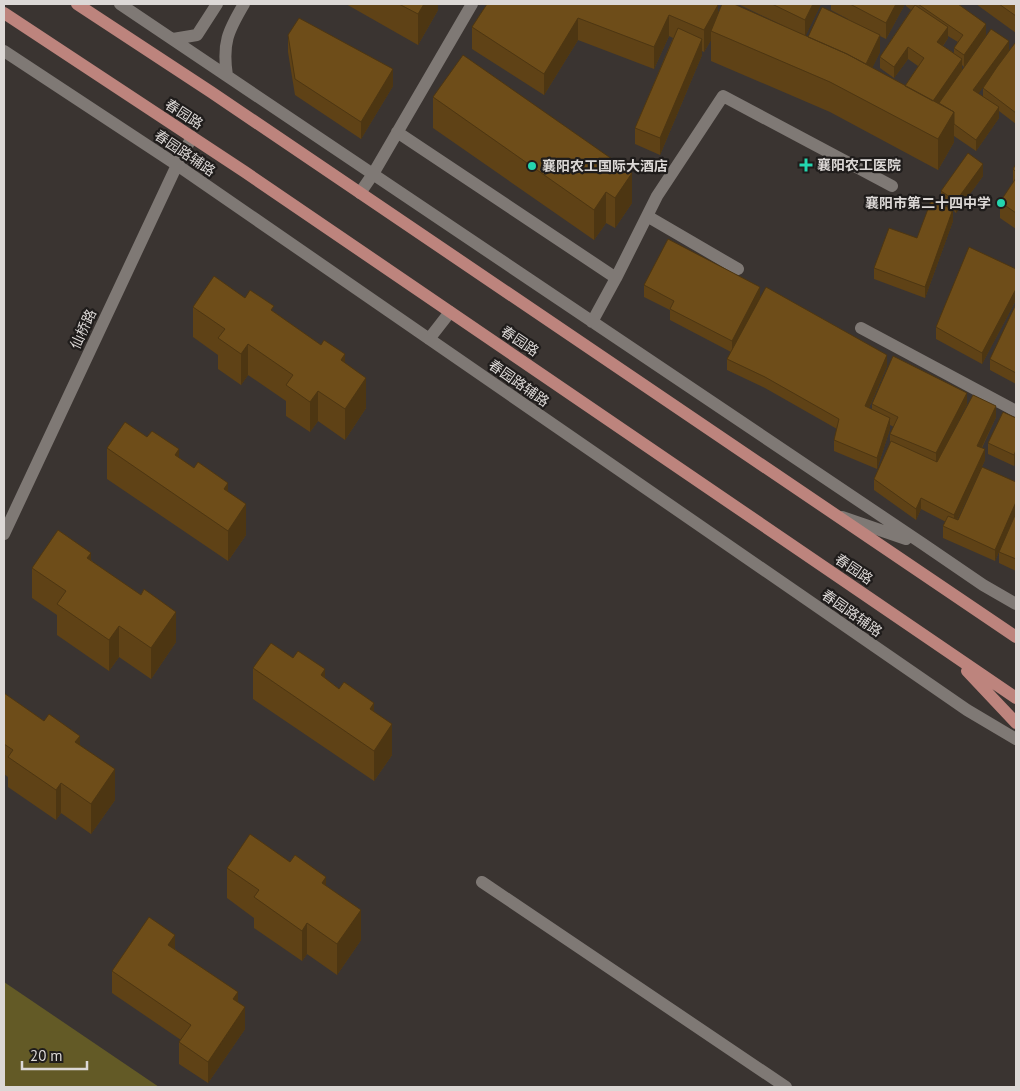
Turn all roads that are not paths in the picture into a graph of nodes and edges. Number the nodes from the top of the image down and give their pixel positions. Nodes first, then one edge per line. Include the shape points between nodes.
1 (77, 4) edge
2 (120, 4) edge
3 (217, 4) edge
4 (244, 4) edge
5 (472, 4) edge
6 (4, 13) edge
7 (172, 39) junction
8 (4, 51) edge
9 (226, 76) junction
10 (397, 132) junction
11 (192, 137) junction
12 (177, 165) junction
13 (373, 174) junction
14 (892, 186) dead end
15 (360, 193) junction
16 (647, 216) junction
17 (738, 269) dead end
18 (616, 278) junction
19 (450, 312) junction
20 (592, 322) junction
21 (861, 328) dead end
22 (429, 339) junction
23 (1016, 411) edge
24 (837, 516) junction
25 (4, 534) edge
26 (923, 544) junction
27 (1016, 604) edge
28 (1016, 637) edge
29 (950, 653) junction
30 (1016, 698) edge
31 (1016, 723) edge
32 (1016, 739) edge
33 (482, 882) dead end
34 (786, 1087) edge

1 - 15 main road
2 - 7 street
3 - 7 street via 197,35
4 - 9 street via 228,30 224,59
5 - 10 street
6 - 11 main road, 春园路
7 - 9 street
8 - 12 street, 春园路辅路
9 - 13 street
10 - 13 street
10 - 18 street
11 - 12 street, 仙桥路
11 - 19 main road, 春园路
12 - 22 street, 春园路辅路
12 - 25 street, 仙桥路
13 - 15 street
13 - 20 street
14 - 16 street via 723,96
15 - 24 main road
16 - 17 street
16 - 18 street
18 - 20 street
19 - 22 street
19 - 29 main road, 春园路
20 - 26 street
21 - 23 street
22 - 32 street, 春园路辅路 via 959,705
24 - 26 street
24 - 28 main road
26 - 27 street
29 - 30 main road, 春园路
29 - 31 main road
33 - 34 street

